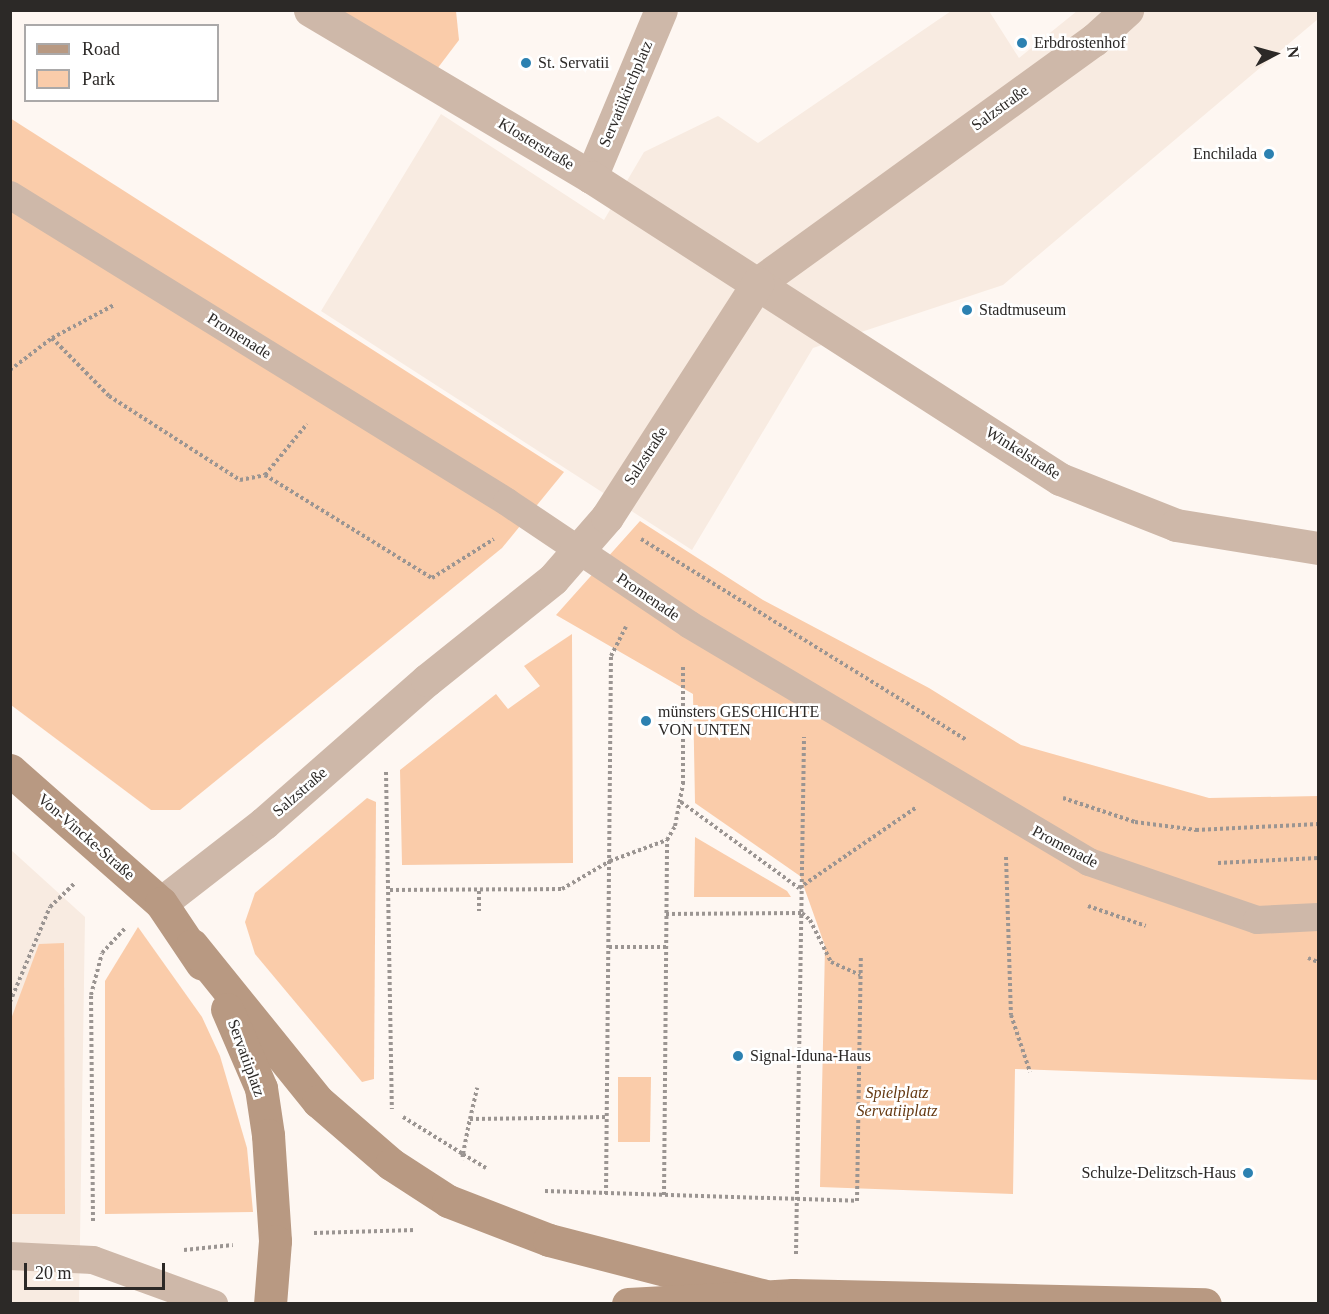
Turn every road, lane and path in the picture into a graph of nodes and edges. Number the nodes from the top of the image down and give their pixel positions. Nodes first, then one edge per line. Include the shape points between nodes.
1 (310, 10) edge
2 (661, 10) edge
3 (1127, 10) edge
4 (591, 177) junction
5 (10, 195) edge
6 (154, 283) junction
7 (759, 283) junction
8 (52, 338) junction
9 (10, 370) edge
10 (309, 422) dead end
11 (265, 475) junction
12 (521, 511) junction
13 (607, 517) junction
14 (1318, 548) edge
15 (580, 551) junction
16 (671, 559) junction
17 (647, 597) junction
18 (690, 625) junction
19 (806, 694) junction
20 (364, 736) junction
21 (974, 745) dead end
22 (10, 770) edge
23 (953, 783) junction
24 (1055, 793) dead end
25 (681, 802) junction
26 (1318, 825) edge
27 (666, 840) junction
28 (105, 854) junction
29 (1006, 857) dead end
30 (610, 861) junction
31 (799, 888) junction
32 (390, 890) junction
33 (479, 891) junction
34 (161, 903) junction
35 (479, 910) dead end
36 (802, 913) junction
37 (666, 914) junction
38 (1318, 917) edge
39 (192, 945) junction
40 (609, 947) junction
41 (666, 947) junction
42 (102, 952) dead end
43 (861, 956) dead end
44 (860, 975) junction
45 (10, 1002) edge
46 (1030, 1072) dead end
47 (477, 1088) dead end
48 (607, 1117) junction
49 (470, 1119) junction
50 (463, 1154) junction
51 (492, 1172) dead end
52 (533, 1189) dead end
53 (606, 1194) junction
54 (664, 1195) junction
55 (797, 1200) junction
56 (10, 1256) edge
57 (93, 1260) junction
58 (777, 1295) junction
59 (214, 1304) edge
60 (270, 1304) edge
61 (628, 1304) edge
62 (1205, 1304) edge

1 - 4 street, Klosterstraße
2 - 4 street, Servatiikirchplatz
3 - 7 street, Salzstraße via 1094,40
4 - 7 street, Klosterstraße
5 - 6 lane, Promenade
6 - 8 path
6 - 12 lane, Promenade
7 - 13 street, Salzstraße
7 - 14 street, Winkelstraße via 1060,478 1176,525
8 - 9 path
8 - 11 path via 109,396 240,480
10 - 11 path
11 - 12 path via 432,578 494,539
12 - 15 lane, Promenade
13 - 15 street, Salzstraße
13 - 16 path
15 - 17 lane, Promenade
15 - 20 street, Salzstraße via 553,579
16 - 17 path
16 - 21 path
17 - 18 lane, Promenade
17 - 30 path via 617,637 611,656
18 - 19 lane, Promenade
18 - 25 path via 684,640
19 - 23 lane, Promenade
19 - 31 path
20 - 32 path via 384,765
20 - 34 street, Salzstraße
22 - 28 main road, Von-Vincke-Straße
23 - 31 path
23 - 38 lane, Promenade via 1089,862 1174,894 1257,920
24 - 26 path via 1135,822 1196,830
25 - 27 path
25 - 31 path
27 - 30 path
27 - 37 path
28 - 34 main road, Von-Vincke-Straße
28 - 45 path via 50,907
29 - 46 path via 1011,1015
30 - 33 path via 562,889
30 - 40 path
31 - 36 path
32 - 33 path
32 - 50 path via 392,1109
33 - 35 path
34 - 39 main road, Servatiiplatz
36 - 37 path
36 - 44 path via 810,920 831,962
36 - 55 path
37 - 41 path
39 - 58 main road via 318,1101 391,1164 448,1202 549,1240
39 - 60 main road, Servatiiplatz via 238,1028 261,1088 274,1241
40 - 41 path
40 - 48 path
41 - 54 path
42 - 57 path via 91,995
43 - 44 path
44 - 55 path via 857,1201
47 - 49 path
48 - 49 path
48 - 53 path
49 - 50 path
50 - 51 path
52 - 53 path
53 - 54 path
54 - 55 path
55 - 58 path
56 - 57 lane
57 - 59 lane
58 - 61 main road
58 - 62 main road

